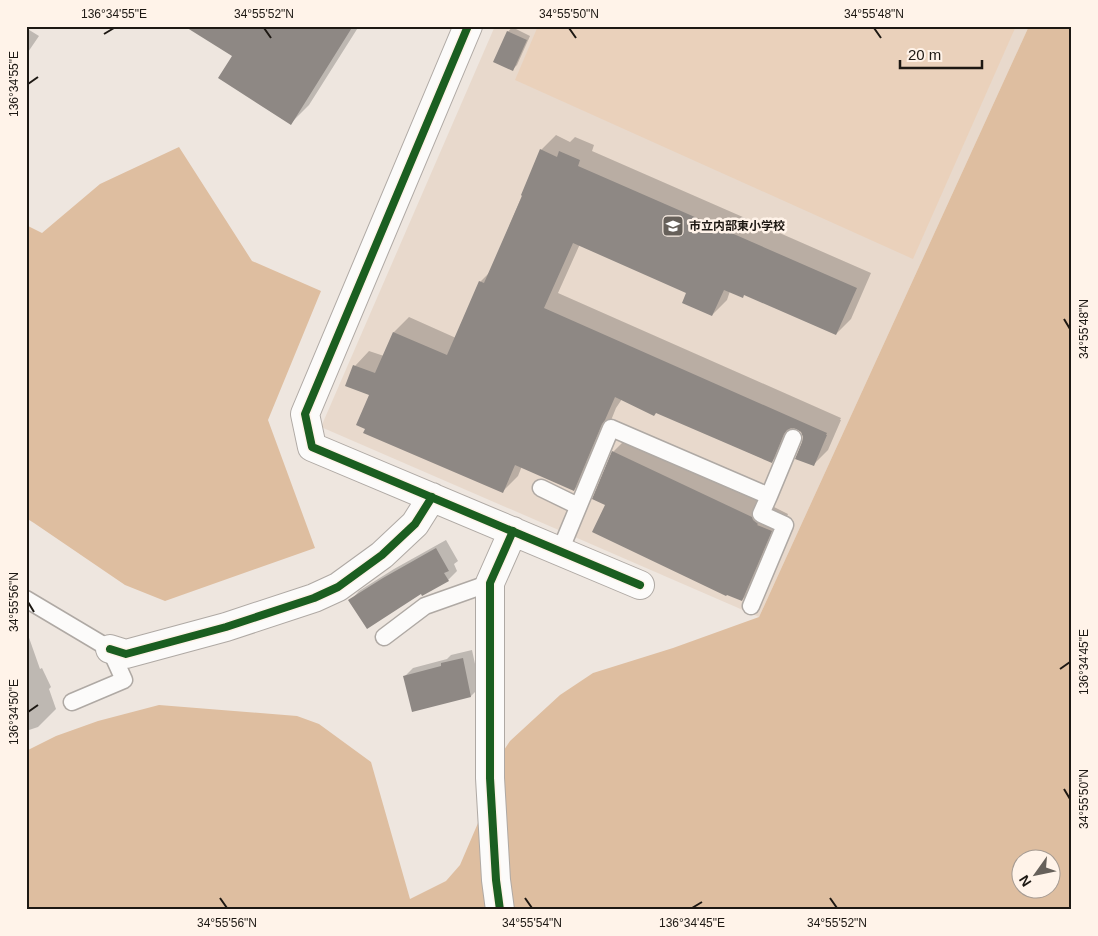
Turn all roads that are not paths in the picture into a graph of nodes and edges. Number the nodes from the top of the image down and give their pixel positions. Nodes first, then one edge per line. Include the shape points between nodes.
1 (468, 26) edge
2 (794, 438) dead end
3 (541, 488) dead end
4 (769, 496) junction
5 (432, 497) junction
6 (578, 506) junction
7 (513, 531) junction
8 (560, 551) junction
9 (490, 583) junction
10 (640, 585) dead end
11 (26, 599) edge
12 (751, 606) dead end
13 (384, 637) dead end
14 (110, 649) junction
15 (72, 702) dead end
16 (500, 910) edge

1 - 5 street via 305,414 312,447
2 - 4 lane
3 - 6 lane
4 - 6 lane via 612,428
4 - 12 lane via 761,514 786,525
5 - 7 street
5 - 14 street via 415,524 382,555 338,587 226,627 126,654
6 - 8 lane
7 - 8 street
7 - 9 street
8 - 10 street
9 - 13 lane via 424,606
9 - 16 street via 490,778
11 - 14 lane
14 - 15 lane via 124,680

